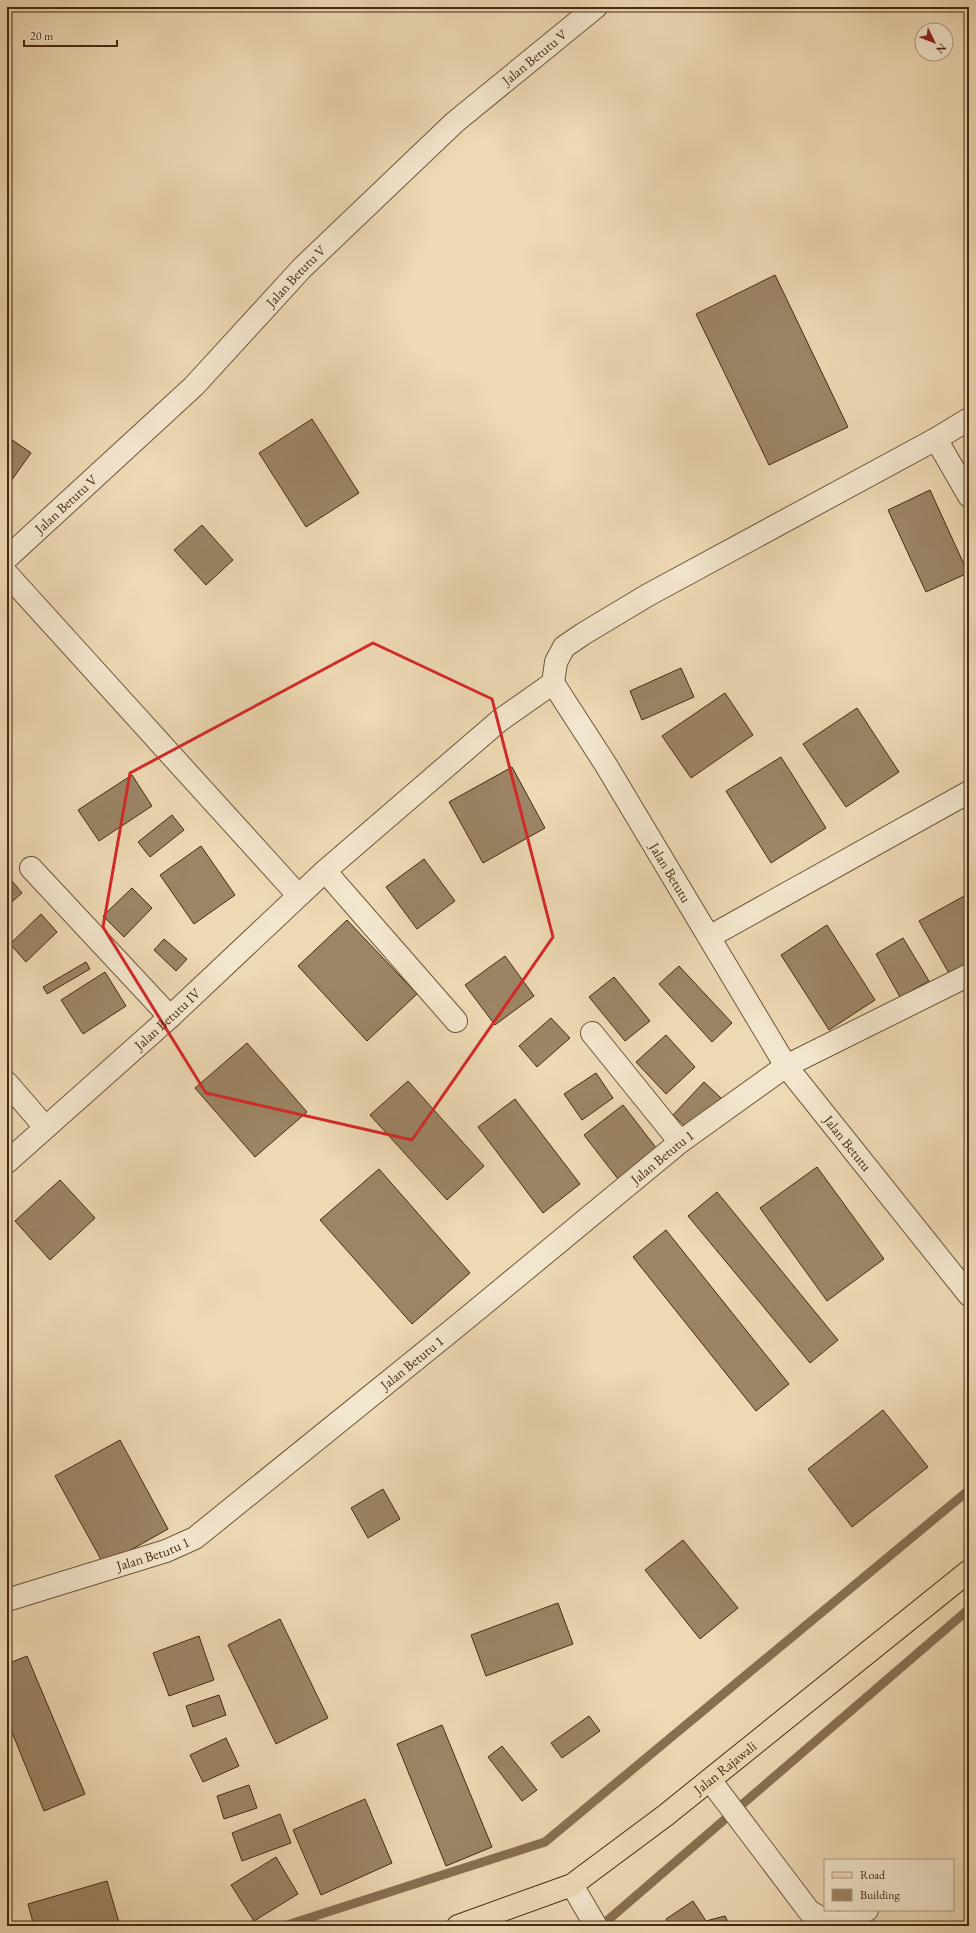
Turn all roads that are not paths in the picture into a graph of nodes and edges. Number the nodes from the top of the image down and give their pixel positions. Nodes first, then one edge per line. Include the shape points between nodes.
1 (596, 7) edge
2 (969, 419) edge
3 (936, 440) junction
4 (969, 496) edge
5 (7, 558) edge
6 (7, 574) edge
7 (553, 683) junction
8 (969, 792) edge
9 (31, 868) dead end
10 (325, 871) junction
11 (298, 895) junction
12 (709, 937) junction
13 (969, 975) edge
14 (170, 1017) junction
15 (456, 1021) dead end
16 (592, 1033) dead end
17 (786, 1066) junction
18 (7, 1083) edge
19 (45, 1127) junction
20 (680, 1142) junction
21 (7, 1162) edge
22 (969, 1294) edge
23 (969, 1571) edge
24 (7, 1600) edge
25 (710, 1780) junction
26 (572, 1885) junction
27 (866, 1911) edge
28 (458, 1926) edge
29 (596, 1926) edge

1 - 5 street, Jalan Betutu V via 456,122 302,268 194,386
2 - 3 street
3 - 4 street
3 - 7 street via 648,595 582,634 564,647 556,662
6 - 11 street
7 - 10 street via 499,721
7 - 12 street, Jalan Betutu via 606,765
8 - 12 street
9 - 14 street
10 - 11 street, Jalan Betutu IV
10 - 15 street
11 - 14 street, Jalan Betutu IV
12 - 17 street, Jalan Betutu
13 - 17 street, Jalan Betutu 1
14 - 19 street, Jalan Betutu IV
16 - 20 street
17 - 20 street, Jalan Betutu 1
17 - 22 street, Jalan Betutu
18 - 19 street
19 - 21 street, Jalan Betutu IV
20 - 24 street, Jalan Betutu 1 via 195,1538 166,1551
23 - 25 main road, Jalan Rajawali
25 - 26 main road, Jalan Rajawali
25 - 27 street via 809,1911 821,1919 839,1924
26 - 28 main road, Jalan Rajawali
26 - 29 street

